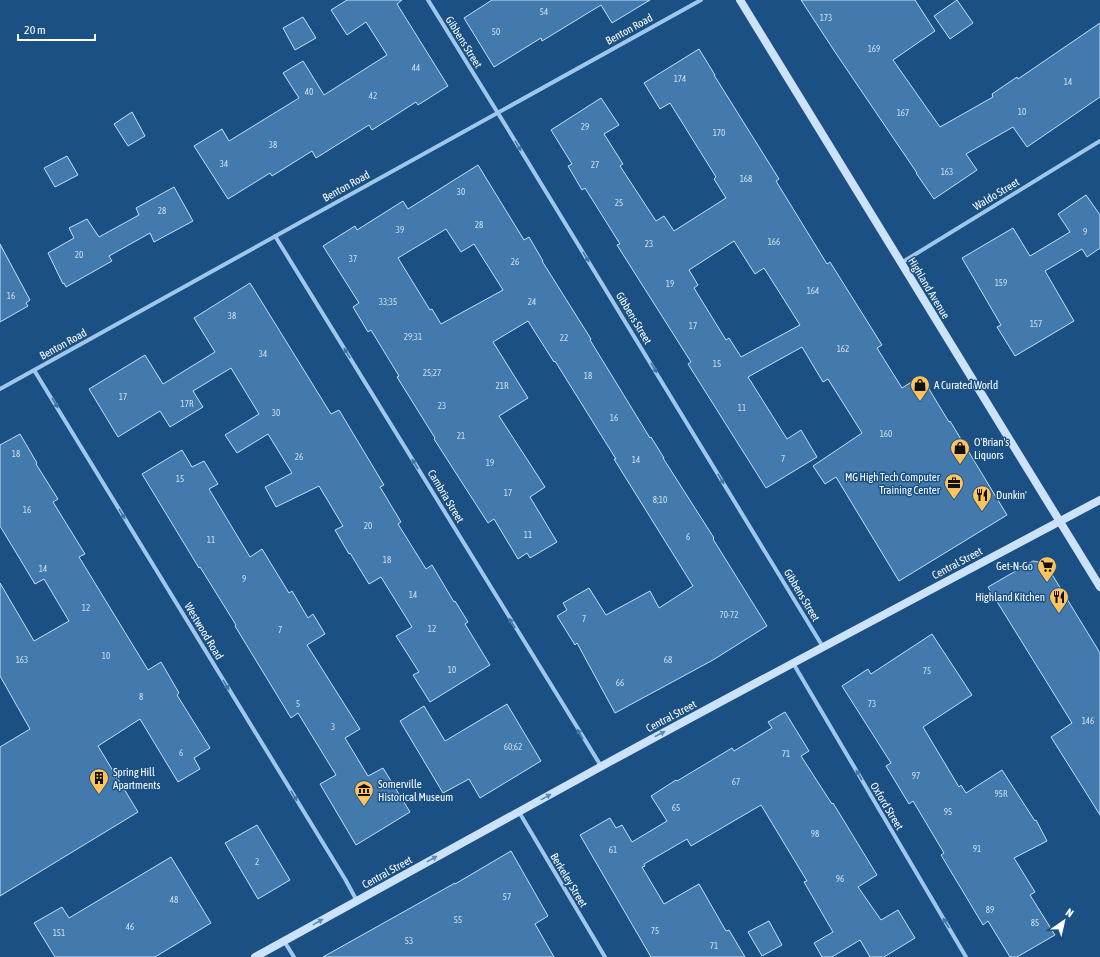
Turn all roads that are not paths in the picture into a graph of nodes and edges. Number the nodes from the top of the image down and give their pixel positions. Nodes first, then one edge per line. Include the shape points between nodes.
1 (428, 0) edge
2 (701, 0) edge
3 (740, 0) edge
4 (498, 113) junction
5 (1100, 141) edge
6 (275, 236) junction
7 (901, 262) junction
8 (34, 370) junction
9 (0, 389) edge
10 (1100, 500) edge
11 (1059, 521) junction
12 (1100, 588) edge
13 (823, 647) junction
14 (793, 663) junction
15 (601, 766) junction
16 (519, 812) junction
17 (356, 901) junction
18 (284, 941) junction
19 (255, 957) edge
20 (294, 957) edge
21 (605, 957) edge
22 (966, 957) edge

1 - 4 street, Gibbens Street
2 - 4 street, Benton Road
3 - 7 street, Highland Avenue
4 - 6 street, Benton Road
4 -> 13 street, Gibbens Street
5 - 7 street, Waldo Street
6 - 8 street, Benton Road
15 -> 6 street, Cambria Street
7 - 11 street, Highland Avenue
8 - 9 street, Benton Road
8 -> 17 street, Westwood Road
10 - 11 street, Central Street
11 - 12 street, Highland Avenue
11 - 13 street, Central Street
13 - 14 street, Central Street
15 -> 14 street, Central Street
22 -> 14 street, Oxford Street
16 -> 15 street, Central Street
17 -> 16 street, Central Street
16 - 21 street, Berkeley Street
18 -> 17 street, Central Street
18 - 19 street, Central Street
18 - 20 street

